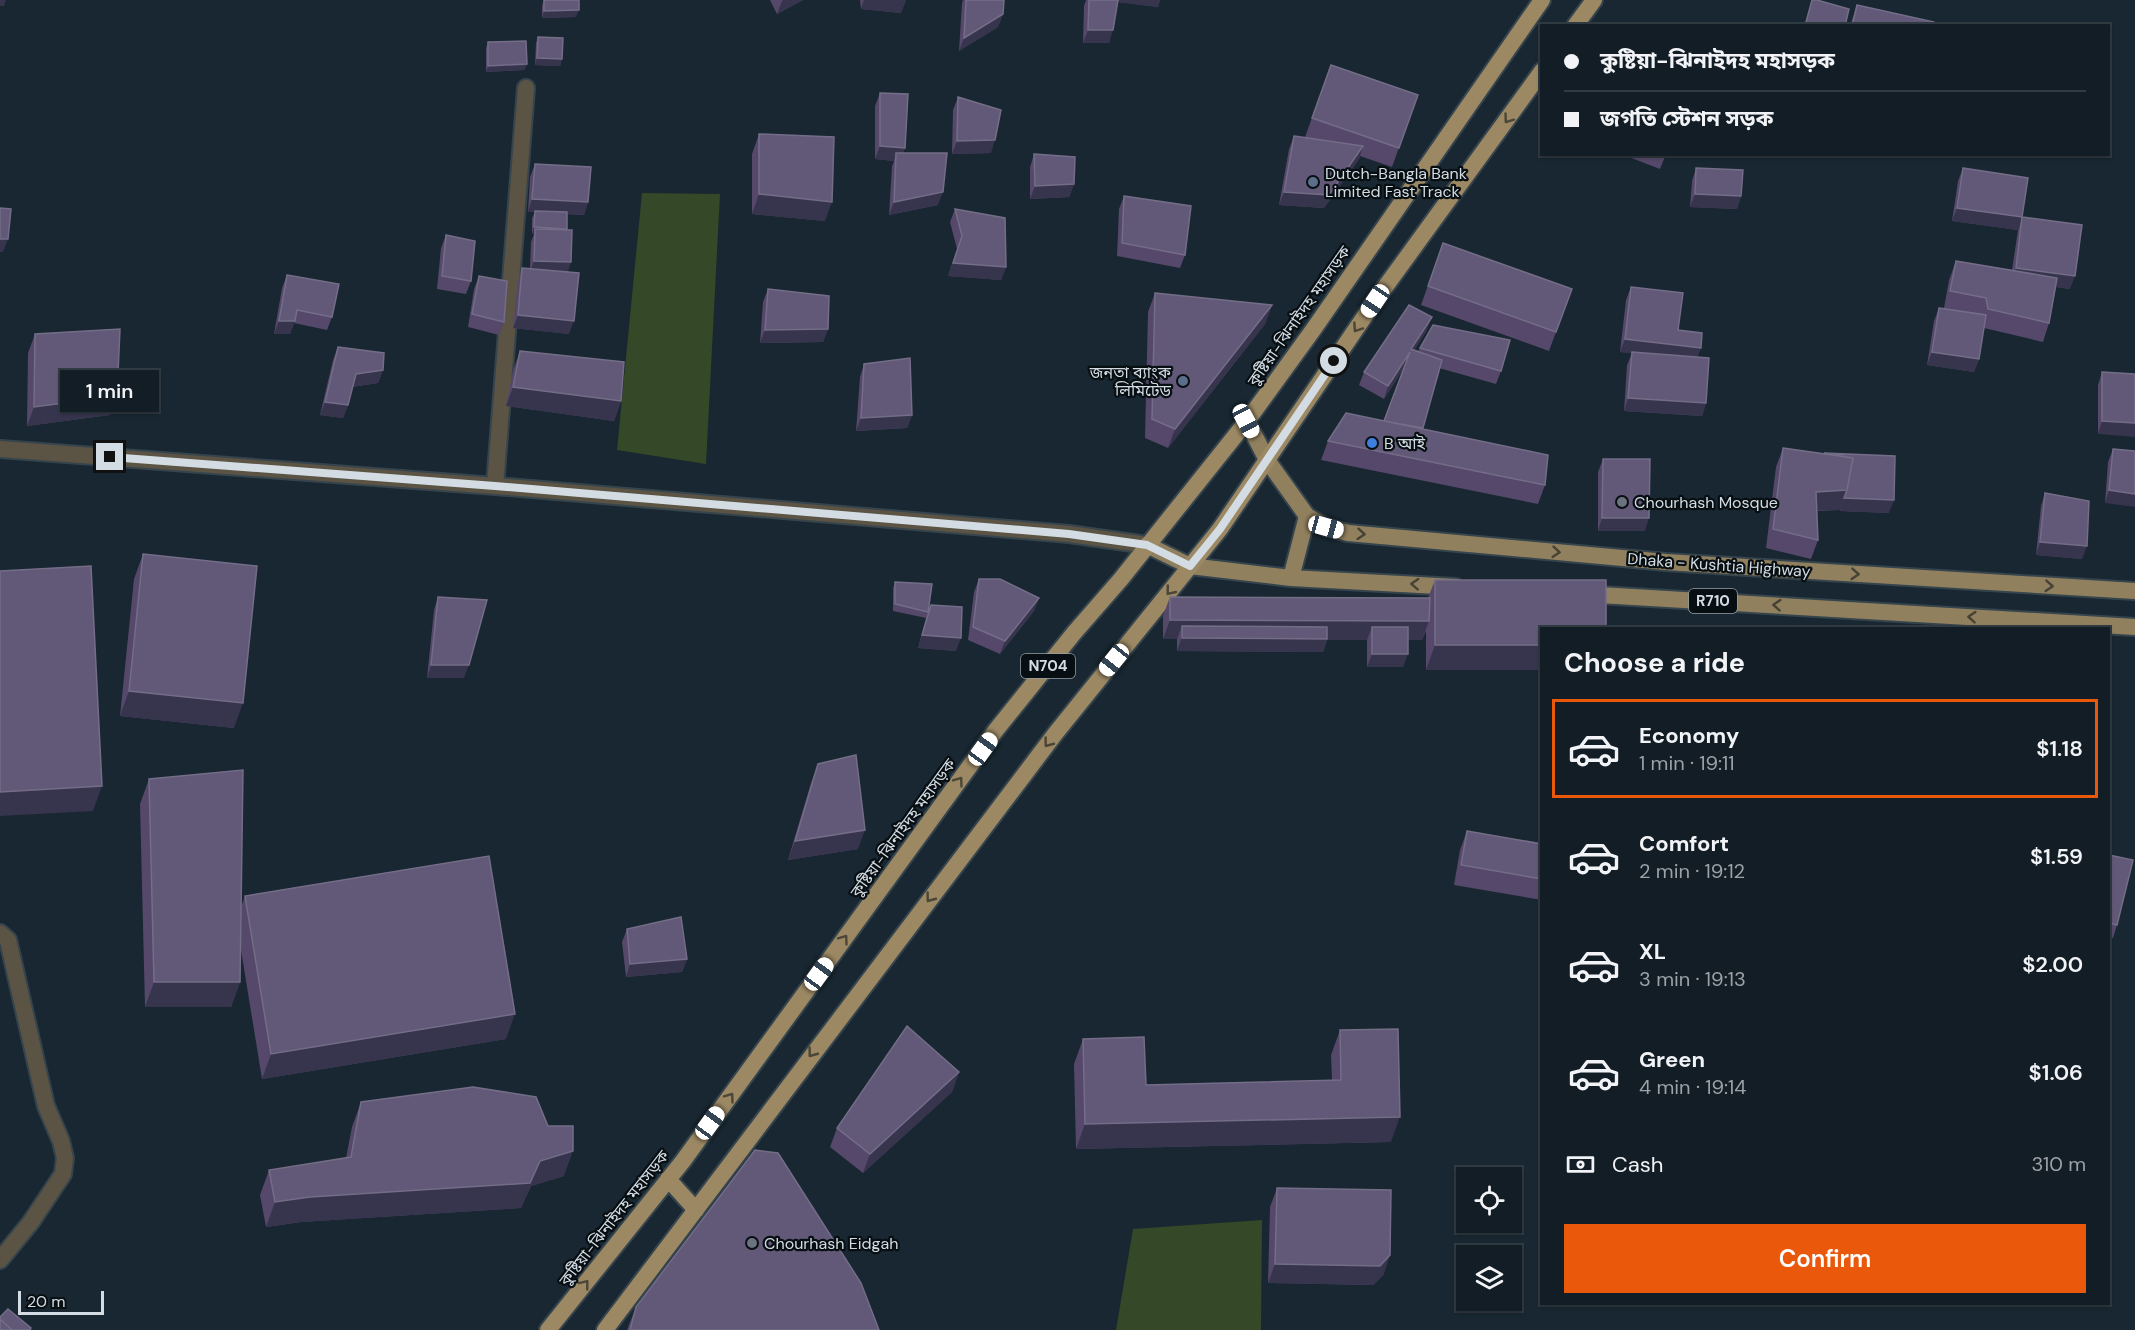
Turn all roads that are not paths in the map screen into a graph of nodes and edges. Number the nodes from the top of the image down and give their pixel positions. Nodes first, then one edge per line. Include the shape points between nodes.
1 (1542, 0) edge
2 (1594, 0) edge
3 (1576, 24) edge
4 (1540, 74) edge
5 (526, 88) dead end
6 (1246, 421) junction
7 (0, 449) edge
8 (1267, 460) junction
9 (495, 486) junction
10 (1307, 516) junction
11 (1147, 545) junction
12 (1190, 566) junction
13 (1291, 578) junction
14 (1477, 588) edge
15 (2135, 591) edge
16 (1570, 593) edge
17 (2135, 627) edge
18 (0, 933) edge
19 (668, 1179) junction
20 (696, 1210) junction
21 (0, 1260) edge
22 (548, 1330) edge
23 (605, 1330) edge

1 - 6 highway, কুষ্টিয়া-ঝিনাইদহ মহাসড়ক / N704
2 - 3 highway
4 -> 8 highway, N704 via 1375,301
5 - 9 street
6 - 8 main road, Dhaka - Kushtia Highway / R710
6 - 11 highway, কুষ্টিয়া-ঝিনাইদহ মহাসড়ক / N704
7 - 9 street
8 - 10 main road, Dhaka - Kushtia Highway / R710
8 - 12 highway, N704
9 - 11 street via 1069,534
10 - 13 main road
10 -> 15 main road, Dhaka - Kushtia Highway / R710 via 1348,533 1630,559
11 - 12 main road
19 -> 11 highway, কুষ্টিয়া-ঝিনাইদহ মহাসড়ক / N704 via 996,730
12 - 13 main road
12 -> 20 highway, N704 via 1048,743
14 -> 13 main road
17 -> 16 main road, R710
18 - 21 street via 8,940 46,1106 65,1158 63,1174
19 - 20 highway
22 -> 19 highway, কুষ্টিয়া-ঝিনাইদহ মহাসড়ক / N704
20 - 23 highway, N704

